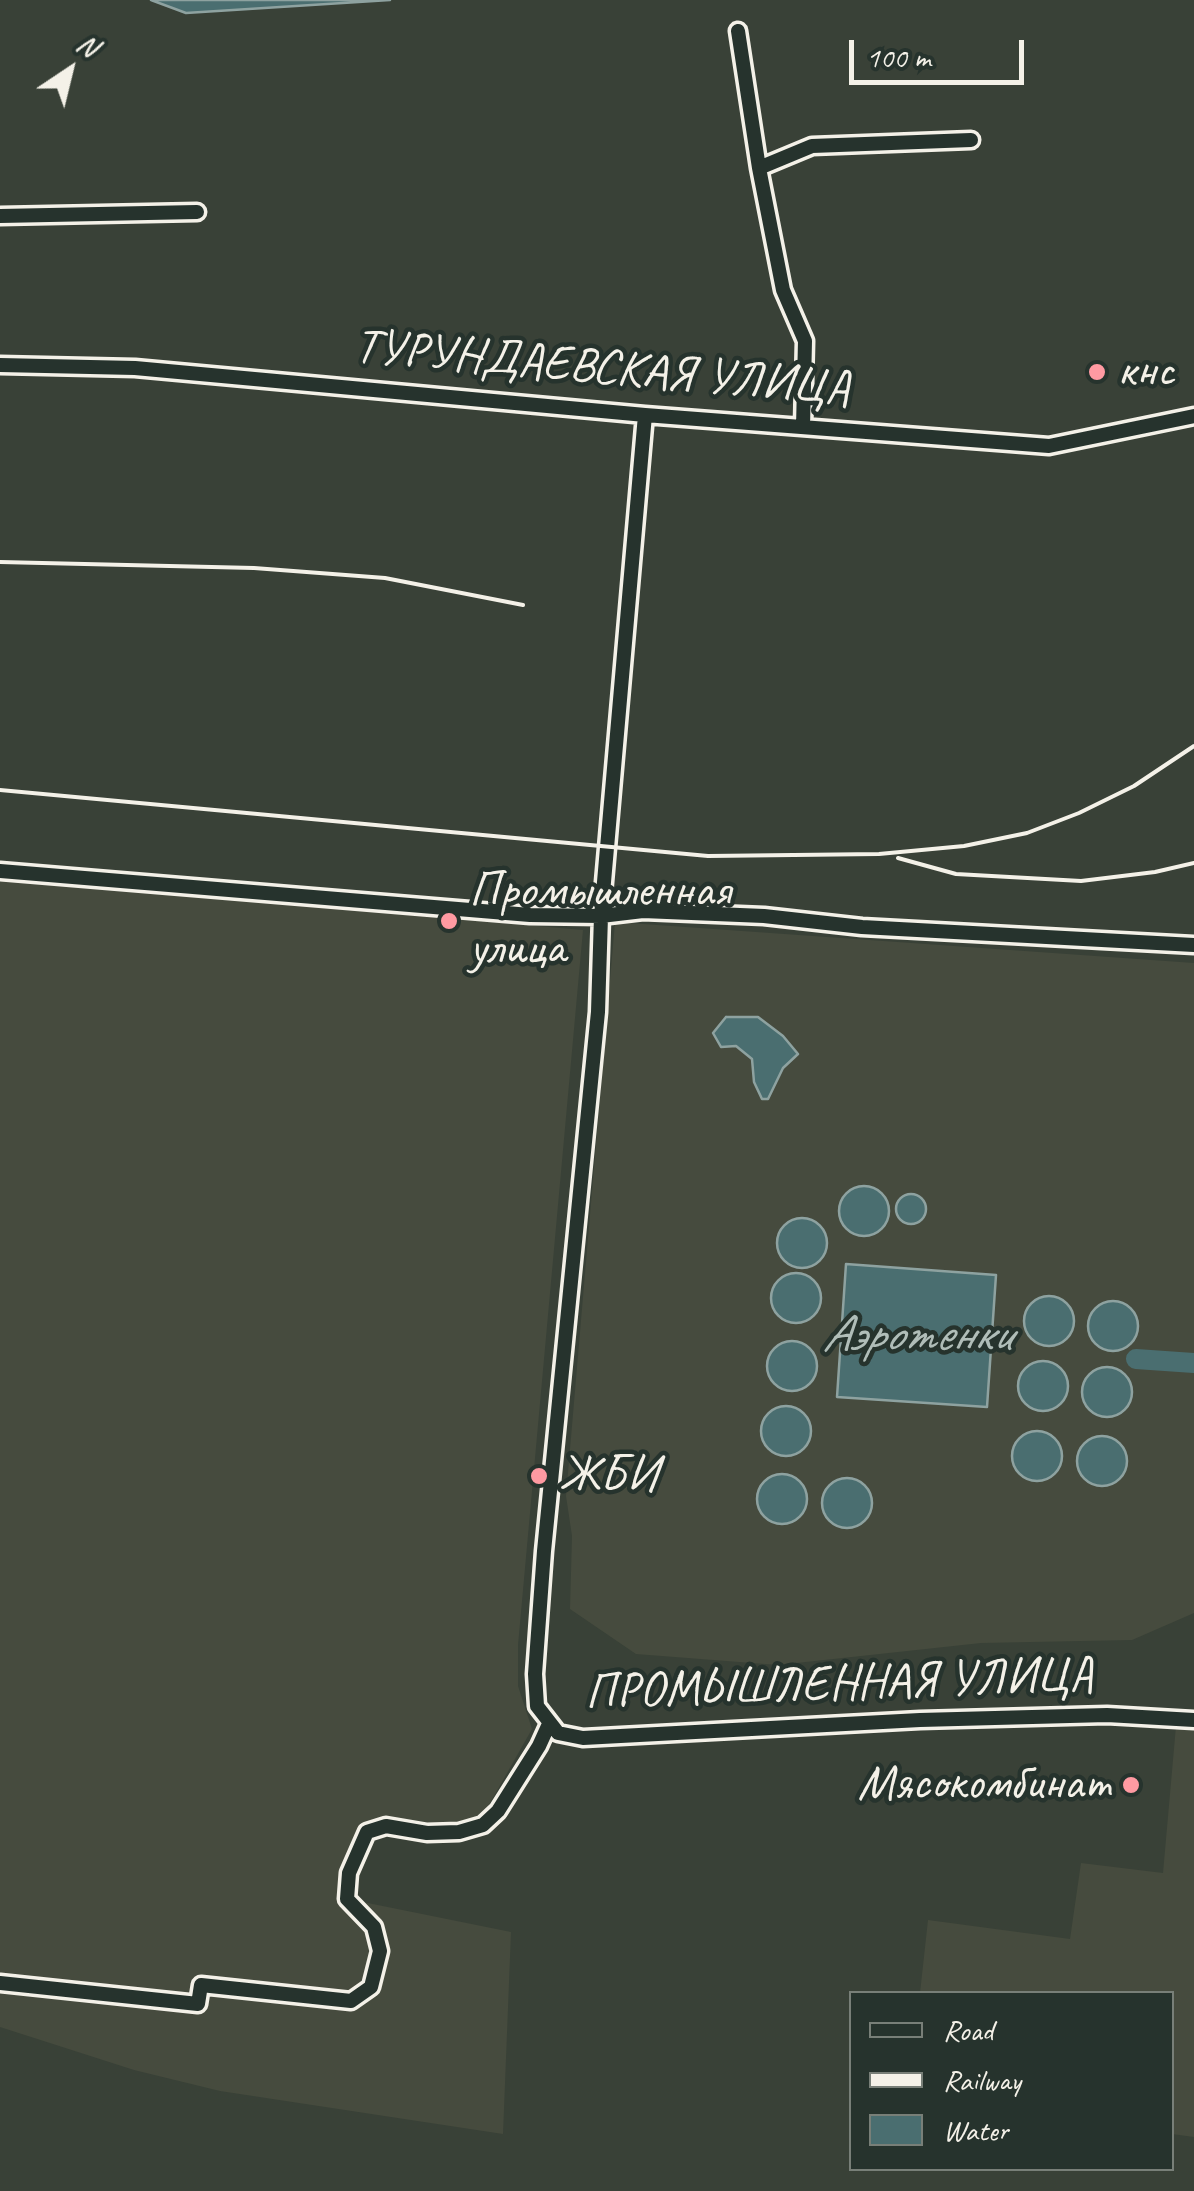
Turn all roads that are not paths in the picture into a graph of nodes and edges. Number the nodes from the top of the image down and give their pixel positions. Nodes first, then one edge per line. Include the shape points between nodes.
1 (738, 30) dead end
2 (972, 140) dead end
3 (759, 168) junction
4 (197, 212) dead end
5 (0, 216) edge
6 (0, 365) edge
7 (645, 415) junction
8 (1194, 416) edge
9 (803, 427) junction
10 (0, 871) edge
11 (601, 916) junction
12 (1194, 945) edge
13 (1194, 1720) edge
14 (549, 1724) junction
15 (0, 1983) edge

1 - 3 street
2 - 3 street via 812,146
3 - 9 street via 783,290 806,341
4 - 5 street
6 - 7 street, ТУРУНДАЕВСКАЯ УЛИЦА via 135,368
7 - 9 street, ТУРУНДАЕВСКАЯ УЛИЦА
7 - 11 street, ПРОМЫШЛЕННАЯ УЛИЦА
8 - 9 street, ТУРУНДАЕВСКАЯ УЛИЦА via 1049,446
10 - 11 street
11 - 12 street via 764,916
11 - 14 street, ПРОМЫШЛЕННАЯ УЛИЦА via 598,1012 535,1674 537,1706
13 - 14 street, ПРОМЫШЛЕННАЯ УЛИЦА via 1089,1715 583,1738
14 - 15 street via 483,1825 460,1832 386,1826 367,1832 348,1872 347,1899 374,1927 380,1951 371,1987 350,2001 201,1984 198,2004

